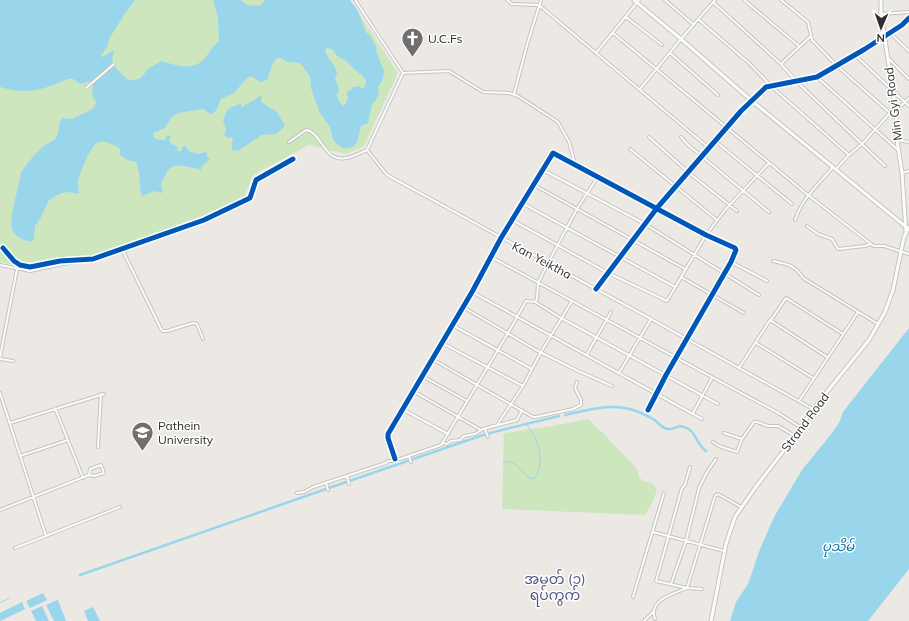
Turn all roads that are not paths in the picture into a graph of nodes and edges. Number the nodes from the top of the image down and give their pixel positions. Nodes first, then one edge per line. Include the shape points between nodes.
1 (355, 0) edge
2 (507, 0) edge
3 (513, 0) edge
4 (541, 0) edge
5 (665, 0) edge
6 (744, 0) edge
7 (780, 0) edge
8 (881, 0) edge
9 (637, 1) edge
10 (714, 1) edge
11 (512, 4) junction
12 (539, 5) junction
13 (909, 12) edge
14 (881, 14) junction
15 (626, 17) junction
16 (699, 20) junction
17 (908, 20) edge
18 (694, 24) junction
19 (613, 33) junction
20 (890, 33) junction
21 (811, 36) junction
22 (886, 36) junction
23 (681, 39) junction
24 (662, 45) dead end
25 (799, 46) junction
26 (909, 51) edge
27 (596, 53) junction
28 (670, 53) junction
29 (855, 55) junction
30 (887, 57) junction
31 (114, 64) dead end
32 (781, 64) junction
33 (836, 65) junction
34 (656, 70) junction
35 (404, 73) junction
36 (817, 77) junction
37 (909, 79) edge
38 (796, 81) junction
39 (771, 86) junction
40 (86, 88) dead end
41 (892, 89) junction
42 (640, 90) junction
43 (514, 94) junction
44 (718, 95) dead end
45 (909, 98) edge
46 (752, 101) junction
47 (904, 102) junction
48 (909, 106) edge
49 (896, 111) junction
50 (890, 113) junction
51 (726, 127) junction
52 (875, 129) junction
53 (649, 137) dead end
54 (681, 137) dead end
55 (897, 140) junction
56 (715, 141) junction
57 (289, 142) dead end
58 (909, 142) edge
59 (862, 144) junction
60 (709, 148) junction
61 (630, 149) dead end
62 (367, 150) junction
63 (898, 150) junction
64 (849, 155) junction
65 (702, 156) junction
66 (293, 159) dead end
67 (769, 163) junction
68 (575, 165) junction
69 (885, 166) dead end
70 (834, 168) junction
71 (543, 170) junction
72 (909, 171) edge
73 (688, 172) junction
74 (902, 173) junction
75 (757, 176) junction
76 (597, 178) junction
77 (534, 185) junction
78 (675, 187) junction
79 (744, 190) junction
80 (587, 194) junction
81 (808, 195) junction
82 (522, 203) junction
83 (792, 204) dead end
84 (729, 205) junction
85 (657, 208) junction
86 (577, 209) junction
87 (737, 211) dead end
88 (769, 212) dead end
89 (512, 220) junction
90 (717, 220) junction
91 (795, 220) dead end
92 (645, 224) junction
93 (807, 226) dead end
94 (907, 226) edge
95 (567, 228) junction
96 (907, 233) edge
97 (706, 235) junction
98 (501, 238) junction
99 (633, 240) junction
100 (871, 244) junction
101 (557, 245) junction
102 (3, 248) dead end
103 (122, 249) junction
104 (901, 251) junction
105 (693, 254) junction
106 (909, 254) edge
107 (621, 256) junction
108 (491, 257) junction
109 (79, 260) junction
110 (773, 261) dead end
111 (731, 262) junction
112 (548, 263) junction
113 (0, 265) edge
114 (17, 269) junction
115 (686, 269) junction
116 (608, 273) junction
117 (724, 274) junction
118 (681, 277) junction
119 (767, 281) dead end
120 (538, 283) junction
121 (675, 287) junction
122 (596, 289) junction
123 (472, 292) junction
124 (759, 295) dead end
125 (712, 296) junction
126 (572, 301) junction
127 (535, 302) junction
128 (463, 306) junction
129 (611, 312) dead end
130 (859, 312) junction
131 (744, 313) dead end
132 (517, 317) junction
133 (561, 318) junction
134 (651, 319) junction
135 (607, 320) junction
136 (770, 320) junction
137 (878, 324) junction
138 (452, 326) junction
139 (508, 333) junction
140 (843, 334) junction
141 (551, 335) junction
142 (597, 337) junction
143 (640, 338) junction
144 (203, 339) dead end
145 (687, 339) junction
146 (442, 343) junction
147 (756, 343) junction
148 (497, 350) junction
149 (541, 352) junction
150 (587, 354) junction
151 (630, 355) junction
152 (827, 357) junction
153 (0, 358) edge
154 (676, 358) junction
155 (432, 359) junction
156 (13, 362) dead end
157 (488, 368) junction
158 (739, 368) junction
159 (532, 370) junction
160 (619, 373) junction
161 (666, 375) junction
162 (422, 376) junction
163 (712, 378) junction
164 (813, 378) junction
165 (577, 382) dead end
166 (477, 384) junction
167 (523, 386) junction
168 (612, 386) dead end
169 (413, 391) junction
170 (0, 393) edge
171 (657, 393) junction
172 (703, 396) junction
173 (468, 401) junction
174 (799, 401) junction
175 (511, 404) junction
176 (718, 404) dead end
177 (56, 408) junction
178 (402, 409) junction
179 (813, 409) junction
180 (522, 410) junction
181 (648, 410) dead end
182 (693, 414) junction
183 (458, 417) junction
184 (702, 419) dead end
185 (10, 423) junction
186 (496, 426) junction
187 (800, 427) junction
188 (481, 430) junction
189 (486, 430) junction
190 (724, 433) dead end
191 (448, 434) junction
192 (488, 436) dead end
193 (795, 436) junction
194 (742, 439) junction
195 (68, 440) junction
196 (713, 442) dead end
197 (442, 443) junction
198 (98, 447) dead end
199 (20, 456) junction
200 (409, 457) junction
201 (395, 458) junction
202 (716, 459) dead end
203 (412, 462) dead end
204 (690, 467) dead end
205 (89, 475) junction
206 (348, 477) junction
207 (83, 478) junction
208 (326, 484) junction
209 (349, 484) dead end
210 (328, 490) dead end
211 (297, 493) dead end
212 (664, 493) dead end
213 (34, 497) junction
214 (120, 507) dead end
215 (741, 507) junction
216 (0, 510) edge
217 (653, 532) junction
218 (46, 536) junction
219 (669, 536) junction
220 (686, 541) junction
221 (699, 545) junction
222 (14, 548) dead end
223 (724, 551) junction
224 (671, 584) junction
225 (687, 588) junction
226 (702, 589) dead end
227 (633, 597) dead end
228 (654, 612) junction
229 (655, 619) dead end
230 (644, 621) edge
231 (711, 621) edge

1 - 35 street
2 - 11 street
3 - 11 street
4 - 12 street
5 - 18 street
6 - 25 street
7 - 21 street via 808,22
8 - 14 main road, Min Gyi Road
9 - 15 street
9 - 23 main road
10 - 16 street
10 - 32 street
11 - 12 street
12 - 27 street
12 - 43 street
13 - 14 street
14 - 22 main road, Min Gyi Road
15 - 19 street
15 - 24 street
16 - 18 street
16 - 39 street via 750,64
17 - 20 street
18 - 23 street
19 - 27 street
19 - 34 street
20 - 22 street
20 - 26 street
21 - 25 street
21 - 33 street
22 - 29 street
22 - 30 main road, Min Gyi Road
23 - 28 street
23 - 46 main road
25 - 32 street
27 - 42 street
28 - 34 street
28 - 44 street
29 - 33 street
29 - 41 street
30 - 37 street
30 - 41 main road, Min Gyi Road
31 - 40 street
32 - 38 street
33 - 36 street
33 - 50 street
34 - 42 street
34 - 51 street
35 - 43 street via 449,71 483,92
35 - 62 street
36 - 38 street
36 - 52 street
38 - 39 street
38 - 59 street
39 - 46 street via 766,87
39 - 64 street
41 - 47 street
41 - 49 main road, Min Gyi Road
42 - 60 street
43 - 68 street via 558,122 569,142
45 - 47 street
46 - 51 street
46 - 70 main road
47 - 48 street
47 - 49 street
49 - 50 street
49 - 55 main road, Min Gyi Road
50 - 52 street
51 - 56 street
51 - 67 street
52 - 59 street
52 - 63 street
53 - 73 street
54 - 65 street
55 - 58 street
55 - 63 main road, Min Gyi Road
56 - 60 street
56 - 75 street
57 - 62 street via 306,130 312,132 326,151 334,156 345,158
59 - 64 street
59 - 69 street
60 - 65 street
61 - 78 street
62 - 98 street, Kan Yeiktha via 387,176
63 - 74 main road, Min Gyi Road
64 - 70 street
65 - 73 street
65 - 79 street
66 - 103 street via 256,180 250,198 204,220
67 - 75 street
67 - 81 street
68 - 71 street via 552,153
68 - 76 street
70 - 81 street
70 - 94 main road
71 - 77 street
71 - 80 street
72 - 74 street
73 - 78 street
73 - 84 street
74 - 94 main road, Min Gyi Road
75 - 79 street
75 - 83 street
76 - 80 street
76 - 85 street
77 - 82 street
77 - 86 street
78 - 85 street
78 - 90 street
79 - 84 street
79 - 88 street
80 - 86 street
80 - 92 street
81 - 91 street
81 - 100 street
82 - 89 street
82 - 95 street
84 - 87 street
84 - 90 street
85 - 92 street
85 - 97 street
86 - 95 street
86 - 99 street
89 - 98 street
89 - 101 street
90 - 97 street
92 - 99 street
92 - 105 street
93 - 100 street via 818,234 832,239 838,249
94 - 96 main road, Min Gyi Road
95 - 101 street
95 - 107 street
96 - 104 main road, Strand Road
97 - 105 street
97 - 111 street via 735,248 736,252
98 - 108 street
98 - 112 street, Kan Yeiktha
99 - 107 street
99 - 115 street
100 - 104 street
101 - 112 street
101 - 116 street
102 - 109 street via 14,261 30,267
103 - 109 street via 93,259
103 - 144 street via 161,329 167,332 197,324
104 - 106 street
104 - 137 main road, Strand Road via 893,290
105 - 115 street
105 - 117 street
107 - 116 street
107 - 121 street
108 - 120 street
108 - 123 street
109 - 114 street via 30,271
110 - 130 street via 790,265 803,278
111 - 117 street
111 - 119 street
112 - 120 street
112 - 122 street, Kan Yeiktha
113 - 114 street
114 - 153 street
115 - 118 street
116 - 121 street via 667,301
116 - 122 street
117 - 124 street
117 - 125 street
118 - 121 street
118 - 125 street
120 - 126 street
120 - 127 street
122 - 134 street, Kan Yeiktha
123 - 128 street
123 - 132 street
125 - 131 street
125 - 145 street
126 - 133 street
126 - 135 street
127 - 132 street via 526,301
127 - 133 street
128 - 138 street
128 - 139 street
129 - 135 street
130 - 137 street
130 - 140 street
132 - 139 street
132 - 141 street
133 - 141 street
133 - 142 street
134 - 143 street
134 - 145 street, Kan Yeiktha
135 - 142 street
135 - 143 street
136 - 140 street via 786,298
136 - 147 street
136 - 152 street
137 - 179 main road, Strand Road via 869,340
138 - 146 street
138 - 148 street
139 - 148 street
139 - 149 street
140 - 152 street
141 - 149 street
141 - 150 street
142 - 150 street
142 - 151 street
143 - 151 street
143 - 154 street
145 - 154 street
145 - 158 street, Kan Yeiktha
146 - 155 street
146 - 157 street
147 - 158 street
147 - 164 street
148 - 157 street
148 - 159 street
149 - 159 street
149 - 168 street
150 - 160 street
151 - 160 street
151 - 161 street
152 - 164 street
153 - 156 street
154 - 161 street
154 - 163 street
155 - 162 street
155 - 166 street
157 - 166 street
157 - 167 street
158 - 174 street, Kan Yeiktha
159 - 167 street
160 - 171 street
161 - 171 street
161 - 172 street
162 - 169 street
162 - 173 street
163 - 172 street
163 - 187 street
164 - 174 street
165 - 180 street via 575,388 582,402 579,406 536,417
166 - 173 street
166 - 175 street
167 - 175 street
169 - 178 street
169 - 183 street
170 - 185 street
171 - 181 street
171 - 182 street
172 - 176 street
172 - 182 street
173 - 183 street
174 - 179 street, Kan Yeiktha
175 - 180 street
175 - 186 street
177 - 185 street
177 - 195 street
177 - 198 street via 102,394
178 - 191 street
178 - 201 street via 387,435
179 - 187 main road, Strand Road
180 - 186 street via 517,420
182 - 184 street
183 - 188 street
183 - 191 street
185 - 199 street
186 - 189 street
187 - 193 main road, Strand Road
188 - 189 street
188 - 197 street via 460,440
189 - 192 street
190 - 194 street
191 - 197 street
193 - 194 street via 778,426 754,422
193 - 215 main road, Strand Road
194 - 196 street via 737,452
195 - 199 street
195 - 207 street
197 - 200 street
199 - 213 street
200 - 201 street
200 - 203 street
201 - 206 street via 393,461
202 - 220 street via 699,488
204 - 219 street
205 - 205 street via 90,469 101,465 104,472
205 - 207 street
206 - 208 street
206 - 209 street
207 - 213 street
208 - 210 street
208 - 211 street
212 - 217 street
213 - 216 street
213 - 218 street
214 - 218 street
215 - 221 street via 718,494 715,495
215 - 223 main road, Strand Road
217 - 219 street
217 - 227 street
218 - 222 street
219 - 220 street
219 - 224 street via 656,581
220 - 221 street
220 - 224 street
221 - 223 street
221 - 225 street
223 - 231 main road, Strand Road
224 - 225 street
225 - 226 street
225 - 228 street via 656,603
228 - 229 street
228 - 230 street

